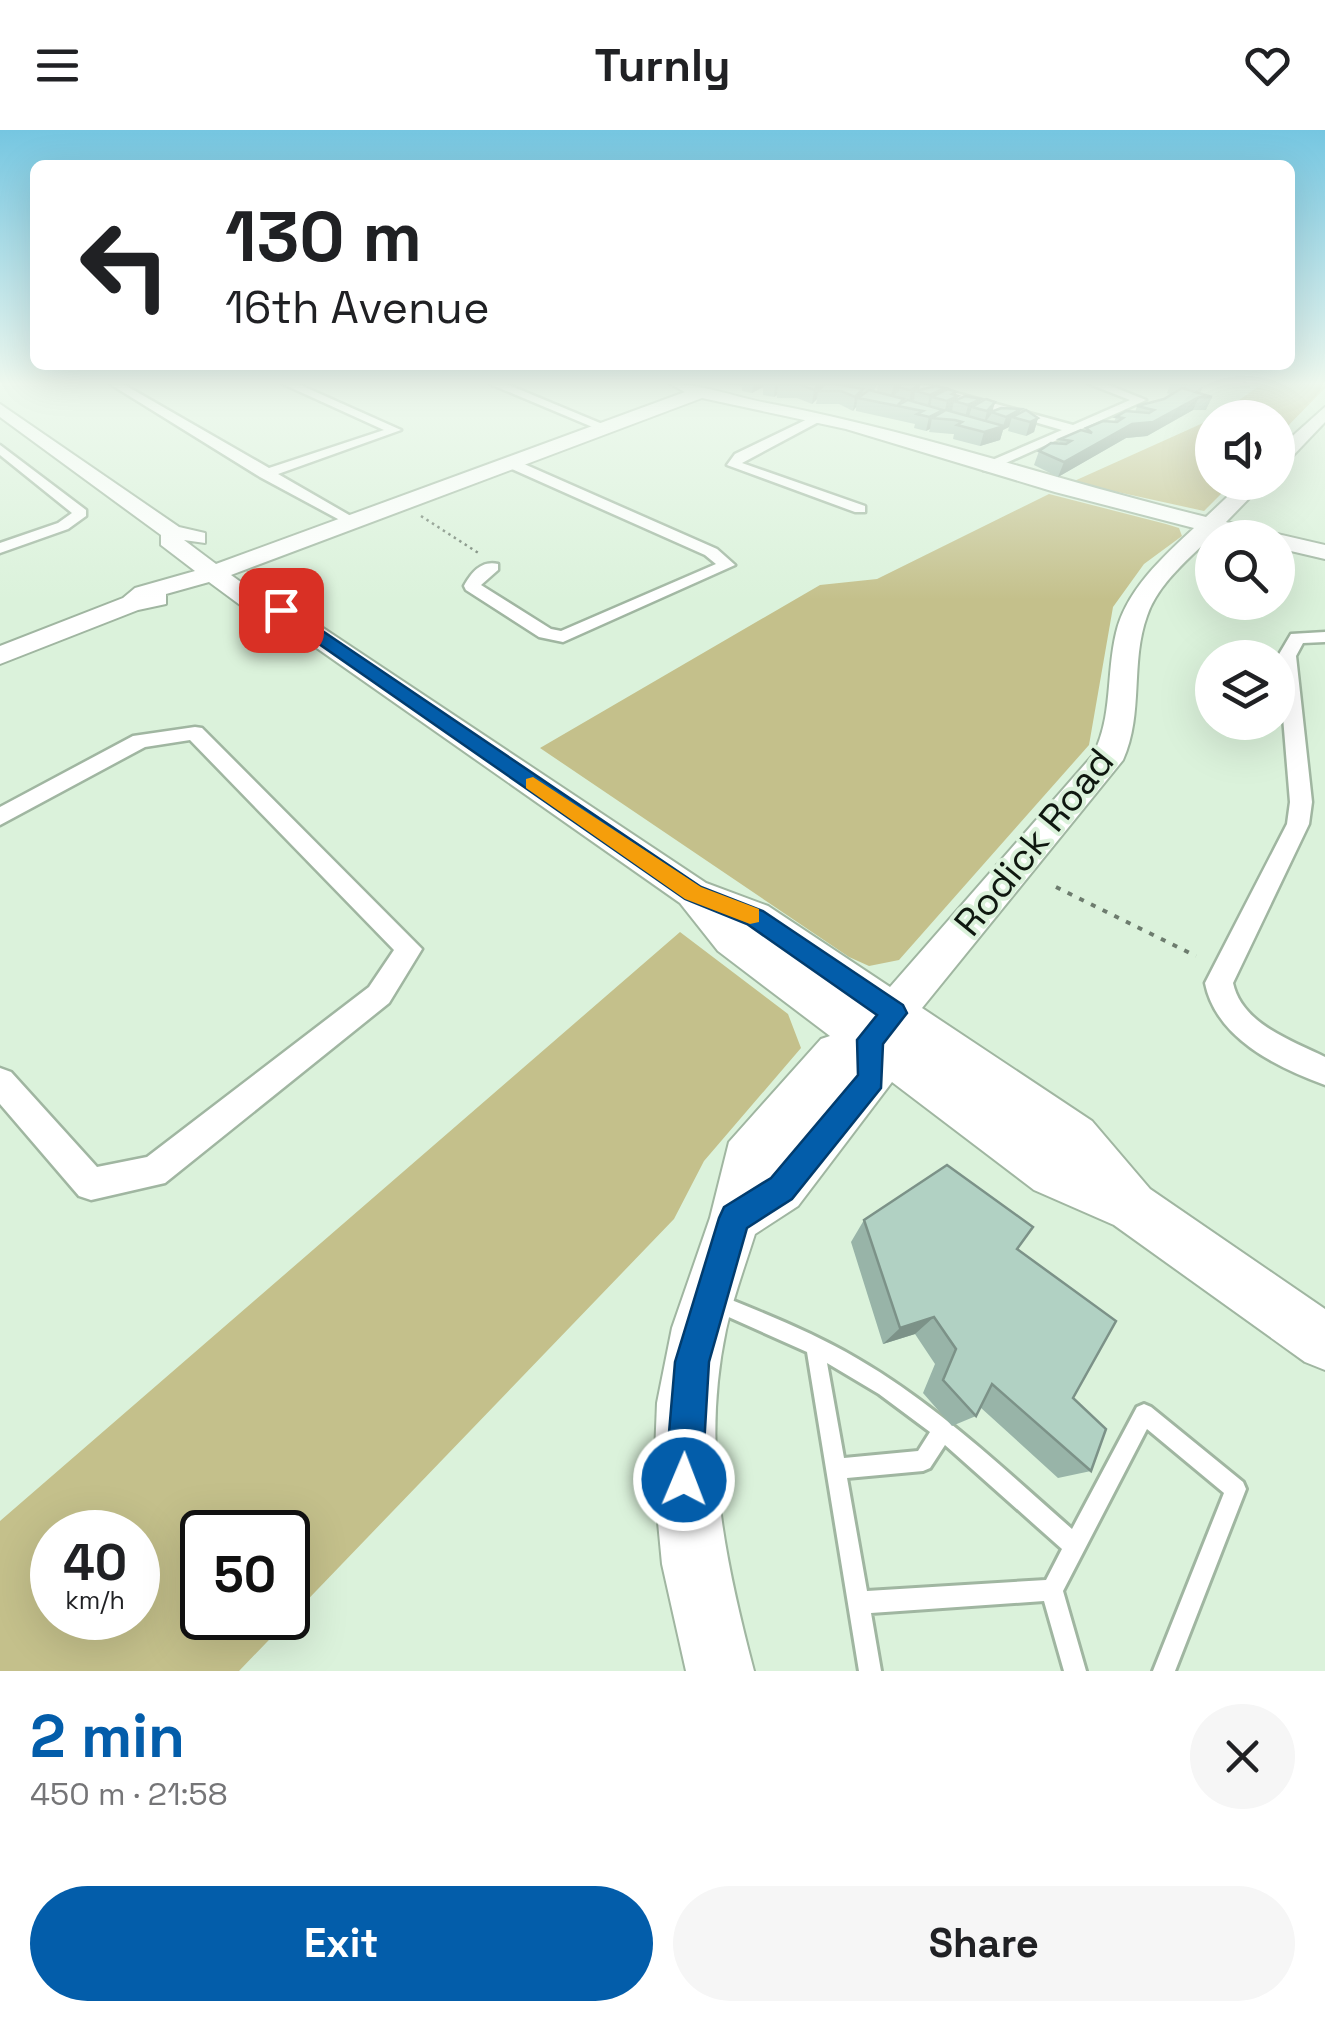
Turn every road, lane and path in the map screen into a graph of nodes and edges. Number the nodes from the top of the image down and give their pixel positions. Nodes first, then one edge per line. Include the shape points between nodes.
1 (9, 456) edge
2 (65, 456) edge
3 (236, 456) edge
4 (319, 456) edge
5 (529, 456) edge
6 (742, 456) edge
7 (950, 456) edge
8 (1014, 456) edge
9 (510, 463) junction
10 (988, 467) junction
11 (266, 474) junction
12 (1237, 500) edge
13 (399, 504) junction
14 (860, 508) dead end
15 (1195, 520) edge
16 (1218, 520) edge
17 (351, 522) junction
18 (1195, 543) edge
19 (1295, 545) edge
20 (0, 548) edge
21 (1325, 552) edge
22 (492, 566) joint
23 (225, 569) junction
24 (1325, 637) edge
25 (0, 656) edge
26 (0, 817) edge
27 (1056, 888) dead end
28 (1196, 956) dead end
29 (882, 1027) junction
30 (1325, 1072) edge
31 (0, 1082) edge
32 (708, 1298) junction
33 (1325, 1342) edge
34 (815, 1346) junction
35 (943, 1430) junction
36 (836, 1470) junction
37 (1075, 1546) junction
38 (1052, 1590) junction
39 (858, 1603) junction
40 (720, 1671) edge
41 (870, 1671) edge
42 (1075, 1671) edge
43 (1164, 1671) edge

1 - 20 street via 81,513
2 - 23 main road via 174,534 168,540
3 - 11 street
4 - 11 street
5 - 9 main road
6 - 14 street via 734,465
7 - 10 main road
8 - 10 street
9 - 13 main road
9 - 22 street via 712,552 727,565 564,636 545,634 472,586
10 - 15 main road
11 - 17 street
12 - 16 main road, Rodick Road
13 - 17 main road
13 - 22 path via 450,531
17 - 23 main road
18 - 29 main road, Rodick Road via 1135,612 1120,721 1106,760
19 - 21 main road
23 - 25 main road
23 - 29 main road via 260,608 281,610 693,893 732,940
24 - 30 street via 1297,638 1286,656 1298,824 1220,983 1230,1014
26 - 31 street via 140,741 194,733 409,950 379,996 154,1172 91,1184
27 - 28 path
29 - 32 main road via 871,1079 782,1189 735,1218
29 - 33 main road via 1052,1174 1132,1207
32 - 34 lane
32 - 40 main road via 686,1403 684,1480 694,1564
34 - 35 lane via 872,1374
34 - 36 lane
35 - 36 lane via 923,1460
35 - 37 lane
36 - 39 lane
37 - 38 lane
37 - 43 lane via 1144,1414 1236,1489
38 - 39 lane
38 - 42 lane
39 - 41 lane

